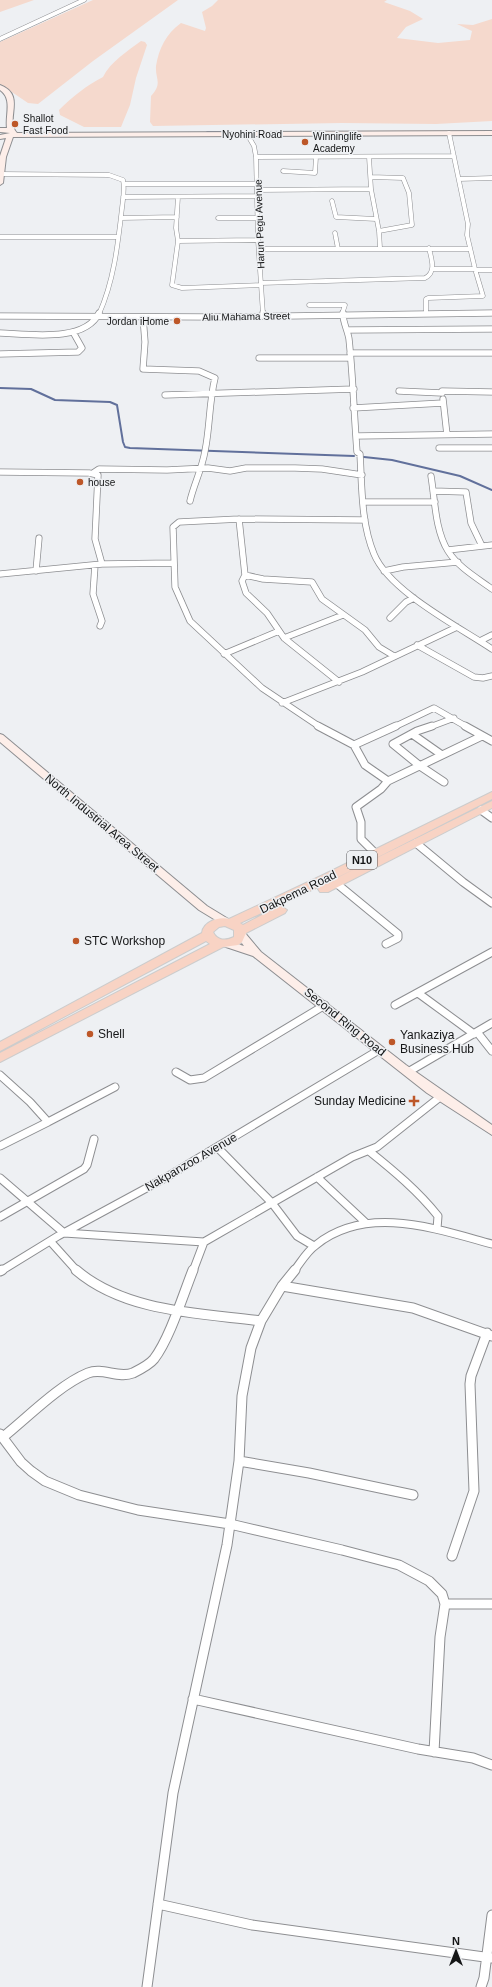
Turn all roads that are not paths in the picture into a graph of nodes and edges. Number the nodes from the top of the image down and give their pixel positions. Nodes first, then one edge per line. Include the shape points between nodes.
1 (84, 0) edge
2 (0, 39) edge
3 (0, 87) edge
4 (9, 121) junction
5 (492, 129) edge
6 (0, 130) edge
7 (449, 133) junction
8 (12, 134) junction
9 (247, 134) junction
10 (492, 134) edge
11 (0, 138) edge
12 (6, 146) junction
13 (454, 156) junction
14 (256, 157) junction
15 (316, 157) junction
16 (369, 157) junction
17 (283, 171) dead end
18 (1, 174) junction
19 (371, 177) junction
20 (492, 178) edge
21 (459, 179) junction
22 (0, 183) edge
23 (124, 184) junction
24 (258, 184) junction
25 (371, 190) junction
26 (258, 193) junction
27 (123, 197) junction
28 (178, 197) junction
29 (332, 201) dead end
30 (176, 217) junction
31 (121, 218) junction
32 (218, 218) dead end
33 (258, 218) junction
34 (376, 219) junction
35 (379, 231) junction
36 (335, 233) dead end
37 (0, 237) edge
38 (118, 237) junction
39 (258, 240) junction
40 (178, 241) junction
41 (380, 248) junction
42 (429, 248) junction
43 (259, 249) junction
44 (338, 249) junction
45 (470, 249) junction
46 (432, 269) junction
47 (475, 270) junction
48 (492, 270) edge
49 (261, 284) junction
50 (309, 305) dead end
51 (492, 313) edge
52 (426, 314) junction
53 (342, 315) junction
54 (0, 316) edge
55 (263, 316) junction
56 (97, 317) junction
57 (143, 317) junction
58 (492, 329) edge
59 (348, 330) junction
60 (73, 332) junction
61 (0, 333) edge
62 (492, 353) edge
63 (0, 354) edge
64 (350, 355) junction
65 (260, 358) dead end
66 (354, 389) junction
67 (400, 391) dead end
68 (492, 392) edge
69 (442, 393) junction
70 (211, 394) junction
71 (165, 395) dead end
72 (443, 403) junction
73 (353, 408) junction
74 (492, 434) edge
75 (447, 435) junction
76 (356, 436) junction
77 (439, 448) dead end
78 (492, 448) edge
79 (200, 468) junction
80 (0, 472) edge
81 (93, 473) junction
82 (362, 475) junction
83 (431, 476) dead end
84 (434, 491) junction
85 (190, 500) dead end
86 (363, 502) junction
87 (435, 502) junction
88 (239, 519) junction
89 (365, 520) junction
90 (39, 538) dead end
91 (492, 545) edge
92 (482, 546) junction
93 (448, 550) junction
94 (458, 562) junction
95 (174, 563) junction
96 (102, 564) junction
97 (94, 565) junction
98 (36, 571) junction
99 (384, 571) junction
100 (0, 574) edge
101 (245, 575) junction
102 (492, 589) edge
103 (414, 598) junction
104 (343, 615) junction
105 (390, 618) dead end
106 (100, 626) dead end
107 (457, 627) junction
108 (279, 631) junction
109 (492, 635) edge
110 (284, 638) junction
111 (480, 640) junction
112 (417, 645) junction
113 (492, 649) edge
114 (224, 654) junction
115 (394, 656) junction
116 (492, 676) edge
117 (339, 682) junction
118 (282, 703) junction
119 (416, 716) junction
120 (454, 718) junction
121 (431, 725) junction
122 (412, 734) junction
123 (482, 736) junction
124 (0, 737) edge
125 (492, 741) edge
126 (354, 745) junction
127 (442, 755) junction
128 (420, 766) junction
129 (388, 781) junction
130 (444, 782) dead end
131 (492, 795) edge
132 (492, 804) edge
133 (481, 810) junction
134 (492, 818) edge
135 (416, 843) junction
136 (375, 853) junction
137 (336, 883) junction
138 (492, 903) edge
139 (203, 908) junction
140 (228, 923) junction
141 (209, 931) junction
142 (241, 933) junction
143 (223, 944) junction
144 (386, 944) dead end
145 (492, 952) edge
146 (257, 954) junction
147 (418, 993) junction
148 (325, 1005) junction
149 (395, 1005) dead end
150 (492, 1023) edge
151 (476, 1033) junction
152 (26, 1039) junction
153 (0, 1047) edge
154 (379, 1050) junction
155 (492, 1051) edge
156 (0, 1058) edge
157 (176, 1072) dead end
158 (408, 1072) junction
159 (0, 1075) edge
160 (115, 1087) dead end
161 (440, 1097) junction
162 (48, 1122) junction
163 (492, 1131) edge
164 (94, 1139) dead end
165 (0, 1146) edge
166 (217, 1147) junction
167 (369, 1151) junction
168 (317, 1177) junction
169 (0, 1178) edge
170 (27, 1202) junction
171 (272, 1203) junction
172 (0, 1217) edge
173 (366, 1223) junction
174 (437, 1229) junction
175 (64, 1233) junction
176 (50, 1241) junction
177 (204, 1242) junction
178 (492, 1244) edge
179 (314, 1246) junction
180 (0, 1271) edge
181 (282, 1286) junction
182 (177, 1309) junction
183 (261, 1321) junction
184 (490, 1334) edge
185 (1, 1435) edge
186 (239, 1461) junction
187 (413, 1495) dead end
188 (230, 1524) junction
189 (452, 1556) dead end
190 (445, 1604) junction
191 (492, 1604) edge
192 (194, 1699) junction
193 (434, 1752) junction
194 (492, 1764) edge
195 (158, 1904) junction
196 (492, 1915) edge
197 (489, 1958) edge
198 (147, 1987) edge
199 (481, 1987) edge

1 - 2 street
3 - 4 main road via 11,99
4 - 6 main road
4 - 8 main road
5 - 8 main road, Nyohini Road
6 - 8 main road
7 - 9 main road, Nyohini Road
7 - 10 main road, Nyohini Road
7 - 13 street
8 - 9 main road, Nyohini Road
8 - 11 main road
8 - 12 main road
9 - 14 street, Harun Pegu Avenue via 254,146
11 - 12 main road
12 - 18 main road
13 - 16 street
13 - 21 street
14 - 15 street
14 - 24 street, Harun Pegu Avenue
15 - 16 street
15 - 17 street via 315,173
16 - 19 street
18 - 22 main road
18 - 23 street via 109,176 124,180
19 - 25 street
19 - 35 street via 403,178 407,181 409,193 412,225
20 - 21 street
21 - 45 street
23 - 24 street
23 - 27 street
24 - 26 street, Harun Pegu Avenue
25 - 26 street
25 - 34 street
26 - 28 street
26 - 33 street, Harun Pegu Avenue
27 - 28 street
27 - 31 street
28 - 30 street
29 - 34 street via 336,217
30 - 31 street
30 - 40 street
31 - 38 street
32 - 33 street
33 - 39 street, Harun Pegu Avenue
34 - 35 street
35 - 41 street
36 - 44 street
37 - 38 street
38 - 56 street via 110,283
39 - 40 street
39 - 43 street, Harun Pegu Avenue
40 - 49 street via 173,286 182,288
41 - 42 street
41 - 44 street
42 - 45 street
42 - 46 street
43 - 44 street
43 - 49 street, Harun Pegu Avenue
45 - 47 street
46 - 47 street
46 - 49 street via 430,276 421,279
47 - 48 street
47 - 52 street via 483,296 426,299
49 - 55 street, Harun Pegu Avenue
50 - 53 street via 344,304
51 - 52 street, Aliu Mahama Street
52 - 53 street, Aliu Mahama Street
53 - 55 street, Aliu Mahama Street
53 - 59 street
54 - 56 street, Aliu Mahama Street
55 - 57 street, Aliu Mahama Street
56 - 57 street, Aliu Mahama Street
56 - 60 street via 90,326
57 - 70 street via 143,369 208,373 215,378
58 - 59 street
59 - 64 street
60 - 61 street
60 - 63 street via 82,348 78,352
62 - 64 street
64 - 65 street
64 - 66 street
66 - 70 street
66 - 73 street
67 - 69 street
68 - 69 street
69 - 72 street
70 - 71 street
70 - 79 street via 211,416
72 - 73 street
72 - 75 street
73 - 76 street
74 - 75 street
75 - 76 street
76 - 82 street
77 - 78 street
79 - 81 street via 99,469
79 - 82 street via 230,471 246,468 322,469
79 - 85 street
80 - 81 street
81 - 96 street via 98,476 95,539
82 - 86 street
83 - 84 street
84 - 87 street
84 - 92 street via 466,492 471,523
86 - 87 street
86 - 89 street
87 - 93 street
88 - 89 street
88 - 95 street via 185,520 177,523 173,527
88 - 101 street
89 - 99 street via 374,554
90 - 98 street
91 - 92 street
92 - 93 street
93 - 94 street
94 - 99 street
94 - 102 street
95 - 96 street
95 - 114 street via 175,587 186,617
96 - 97 street
97 - 98 street
97 - 106 street via 93,594 102,620
98 - 100 street
99 - 103 street
101 - 104 street via 263,579 310,581 322,599
101 - 108 street via 242,581 244,590 267,613
103 - 105 street via 406,602
103 - 107 street
104 - 110 street
104 - 115 street via 365,630 379,647
107 - 111 street
107 - 112 street
108 - 110 street
108 - 114 street
109 - 111 street
110 - 117 street
111 - 113 street
112 - 115 street
112 - 116 street via 474,677
114 - 118 street via 241,671
115 - 117 street
117 - 118 street
118 - 126 street via 331,734
119 - 120 street via 434,708
119 - 121 street
119 - 126 street
120 - 121 street
120 - 123 street
121 - 122 street
122 - 127 street
122 - 128 street via 393,744
123 - 125 street
123 - 127 street
124 - 139 main road, North Industrial Area Street
126 - 129 street via 365,765
127 - 128 street
128 - 129 street
128 - 130 street
129 - 136 street via 380,792 356,807 361,822 360,839
131 - 136 highway, Dakpema Road / N10
132 - 133 highway, Dakpema Road / N10
133 - 134 street
133 - 135 highway, Dakpema Road / N10
135 - 137 highway, Dakpema Road / N10
135 - 138 street
136 - 140 highway, Dakpema Road / N10 via 260,911
137 - 142 highway, Dakpema Road / N10
137 - 144 street via 398,934 398,938
139 - 140 main road, North Industrial Area Street
139 - 141 main road
140 - 141 highway, N10 via 215,924
140 - 142 highway via 238,926
141 - 143 highway via 213,941
141 - 152 highway, N10
142 - 143 highway, N10 via 236,941
142 - 146 main road, Second Ring Road
143 - 146 main road, Second Ring Road
143 - 152 highway, N10
145 - 147 street
146 - 148 main road, Second Ring Road
147 - 149 street
147 - 151 street
148 - 154 main road, Second Ring Road
148 - 157 street via 204,1078 190,1080
150 - 151 street
151 - 155 street
151 - 158 street
152 - 153 highway, N10
152 - 156 highway, N10
154 - 158 main road, Second Ring Road
154 - 166 street, Nakpanzoo Avenue
158 - 161 main road, Second Ring Road
159 - 162 street
160 - 162 street
161 - 163 main road, Second Ring Road
161 - 167 street
162 - 165 street
164 - 170 street via 84,1169
166 - 171 street
166 - 175 street, Nakpanzoo Avenue
167 - 168 street via 360,1153
167 - 174 street via 405,1179 431,1207 438,1216
168 - 171 street
168 - 173 street
169 - 170 street
170 - 172 street
170 - 175 street
171 - 177 street
171 - 179 street via 297,1236
173 - 174 street via 403,1223
173 - 179 street via 325,1238
174 - 178 street
175 - 176 street, Nakpanzoo Avenue
175 - 177 street
176 - 180 street, Nakpanzoo Avenue
176 - 182 street via 70,1265 98,1285 139,1302
177 - 182 street
179 - 181 street
181 - 183 street
181 - 184 street via 413,1308
182 - 183 street
182 - 185 street via 165,1339 153,1360 143,1369 120,1375 90,1372 71,1381
183 - 186 street via 251,1348 242,1396
184 - 189 street via 471,1376 474,1491
185 - 188 street via 31,1471 60,1488 138,1510
186 - 187 street
186 - 188 street
188 - 190 street via 399,1564 439,1589
188 - 192 street
190 - 191 street
190 - 193 street via 440,1637
192 - 193 street
192 - 195 street via 173,1793
193 - 194 street via 473,1758
195 - 197 street via 252,1925
195 - 198 street
196 - 197 street
197 - 199 street

